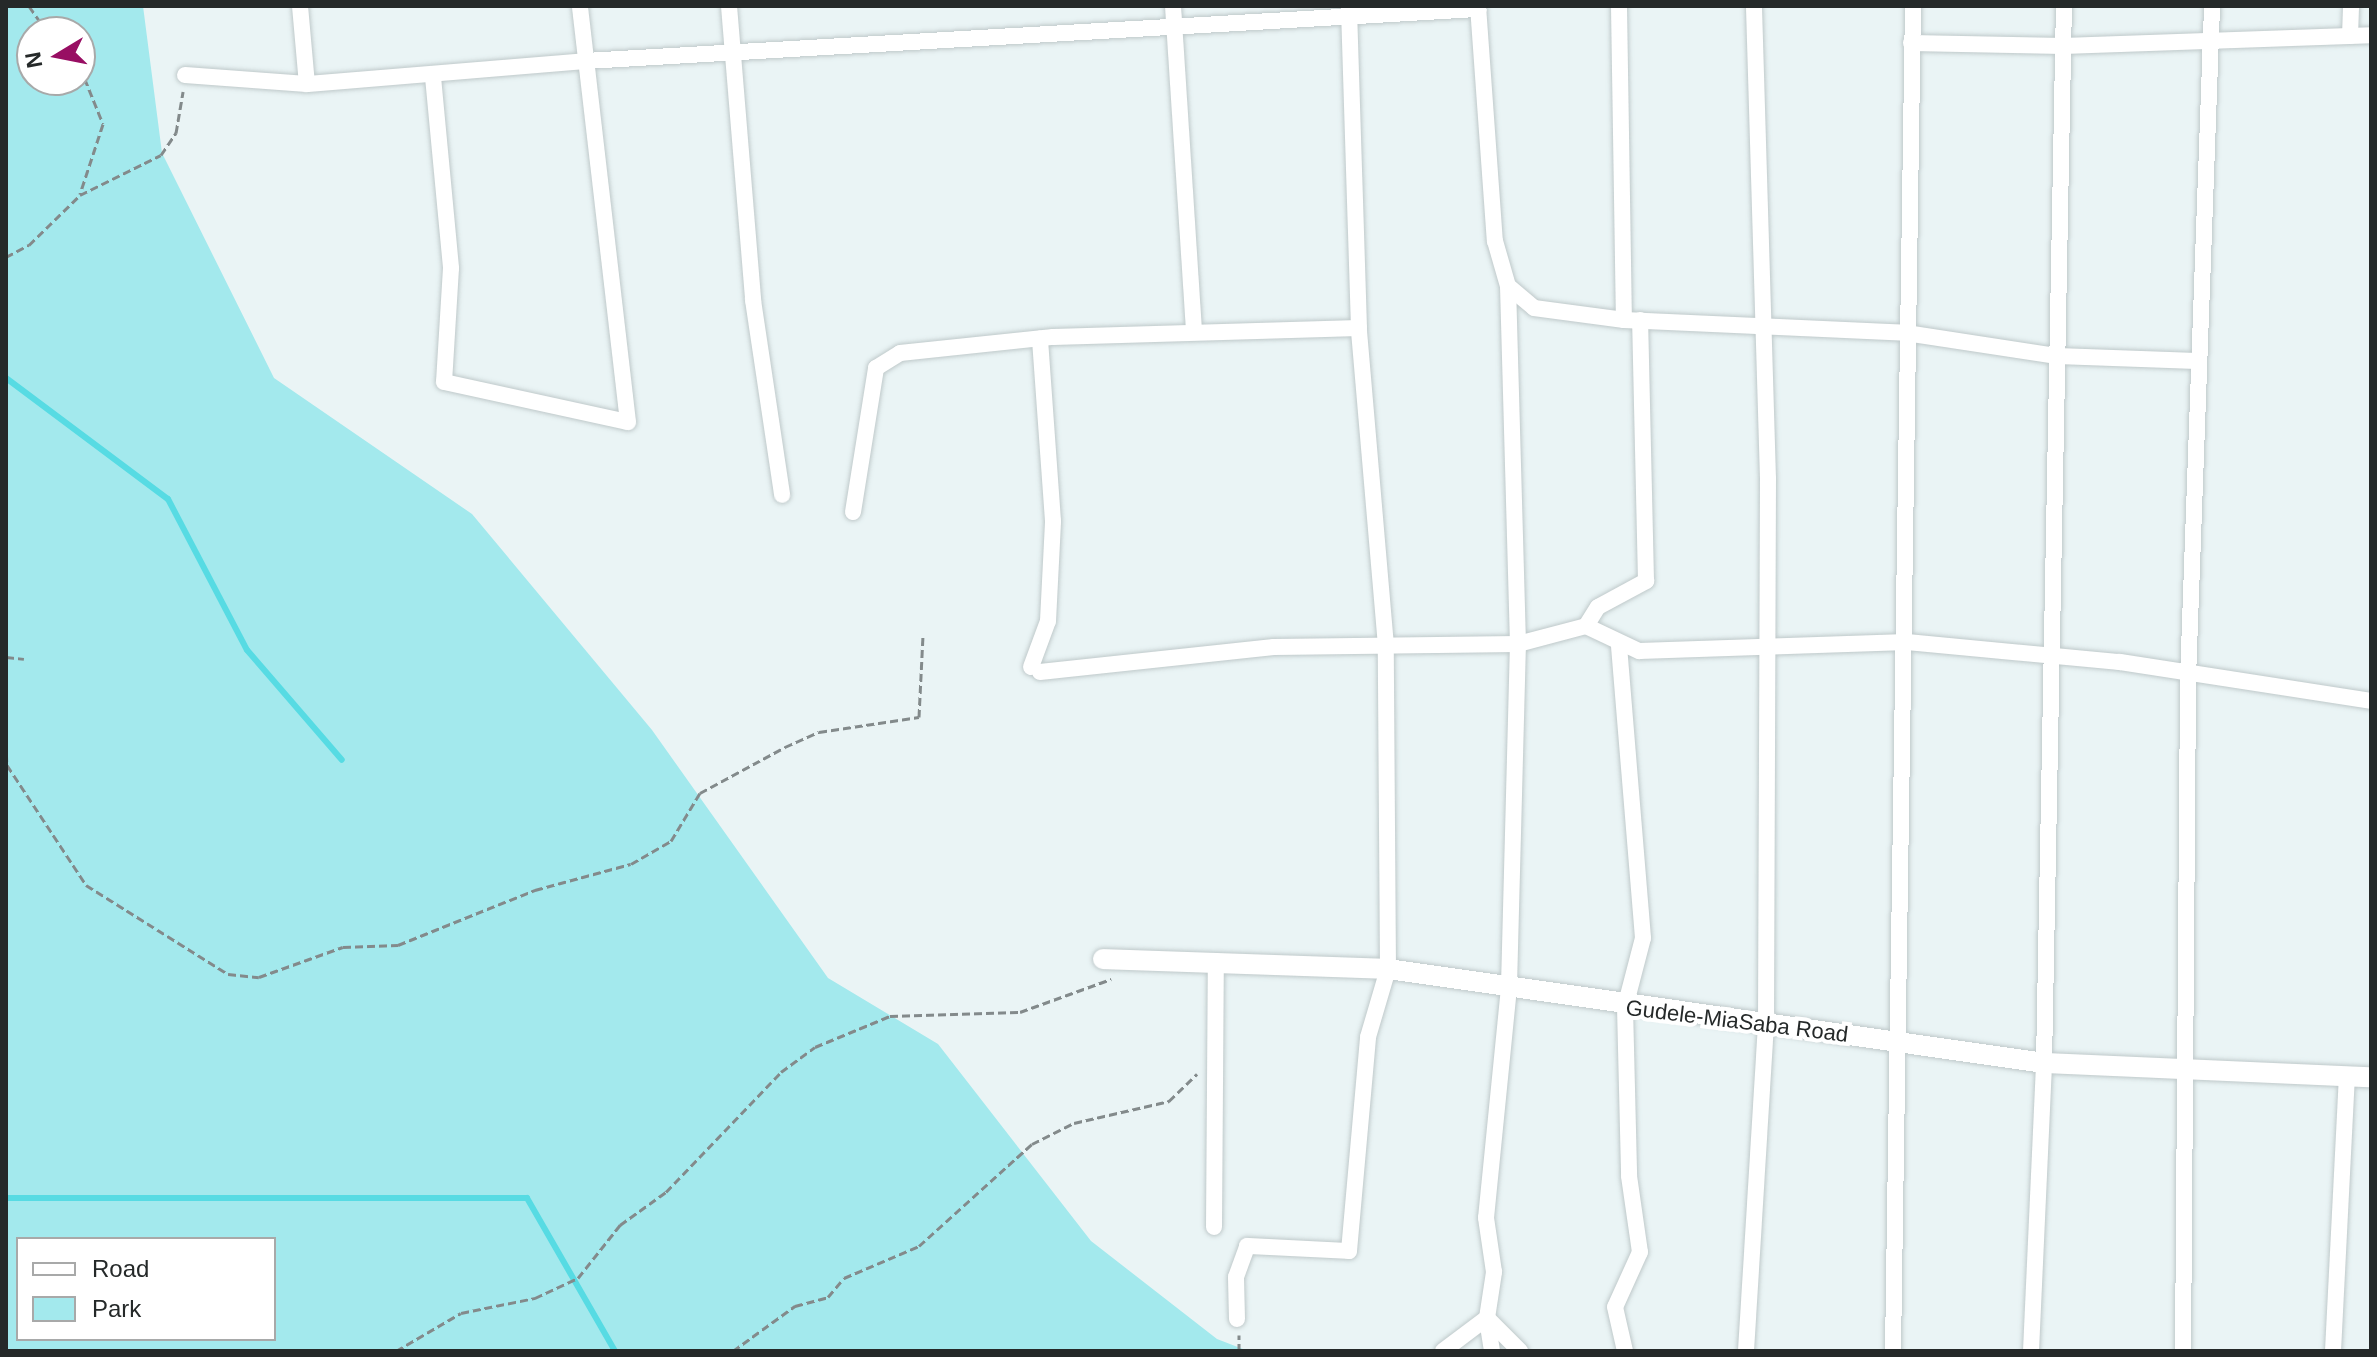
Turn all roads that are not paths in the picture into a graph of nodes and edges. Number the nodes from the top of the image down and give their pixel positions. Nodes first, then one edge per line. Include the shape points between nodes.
1 (300, 6) edge
2 (580, 6) edge
3 (729, 6) edge
4 (1173, 6) edge
5 (1619, 6) edge
6 (1754, 6) edge
7 (1913, 6) edge
8 (2064, 6) edge
9 (2212, 6) edge
10 (2351, 6) edge
11 (1478, 8) edge
12 (1349, 13) edge
13 (1175, 25) junction
14 (2371, 35) edge
15 (2350, 36) junction
16 (1911, 43) junction
17 (2210, 43) junction
18 (2063, 46) junction
19 (734, 56) junction
20 (586, 61) junction
21 (185, 75) road end
22 (433, 77) junction
23 (307, 84) junction
24 (1508, 286) junction
25 (1632, 320) junction
26 (1762, 323) junction
27 (1359, 328) junction
28 (1194, 330) junction
29 (1906, 333) junction
30 (1040, 338) junction
31 (2057, 356) junction
32 (2197, 361) junction
33 (782, 495) dead end
34 (853, 512) dead end
35 (1586, 626) junction
36 (1766, 642) junction
37 (1907, 642) junction
38 (1518, 644) junction
39 (1386, 646) junction
40 (1619, 646) junction
41 (2053, 656) junction
42 (2188, 678) junction
43 (2371, 701) edge
44 (1103, 959) dead end
45 (1216, 961) junction
46 (1388, 969) junction
47 (1509, 986) junction
48 (1625, 1007) junction
49 (1766, 1025) junction
50 (1902, 1042) junction
51 (2044, 1063) junction
52 (2185, 1068) junction
53 (2347, 1077) junction
54 (2371, 1077) edge
55 (1214, 1227) dead end
56 (1487, 1318) junction
57 (1237, 1319) dead end
58 (1443, 1351) edge
59 (1492, 1351) edge
60 (1520, 1351) edge
61 (1625, 1351) edge
62 (1746, 1351) edge
63 (1893, 1351) edge
64 (2031, 1351) edge
65 (2183, 1351) edge
66 (2333, 1351) edge

1 - 23 street
2 - 20 street
3 - 19 street
4 - 13 street
5 - 25 street
6 - 26 street
7 - 16 street
8 - 18 street
9 - 17 street
10 - 15 street
11 - 12 street
11 - 24 street via 1495,241
12 - 13 street
12 - 27 street
13 - 19 street
13 - 28 street
14 - 15 street
15 - 17 street
16 - 18 street
16 - 29 street
17 - 18 street
17 - 32 street
18 - 31 street
19 - 20 street
19 - 33 street via 753,300
20 - 22 street
20 - 22 street via 628,422 444,382 451,268
21 - 23 street
22 - 23 street
24 - 25 street via 1534,308
24 - 38 street
25 - 26 street
25 - 35 street via 1646,581 1598,607
26 - 29 street
26 - 36 street
27 - 28 street
27 - 39 street
28 - 30 street
29 - 31 street
29 - 37 street
30 - 34 street via 900,353 876,368
30 - 39 street via 1053,521 1048,621 1036,669 1274,647
31 - 32 street
31 - 41 street
32 - 42 street
35 - 38 street
35 - 40 street
36 - 37 street
36 - 40 street via 1639,651
36 - 49 street
37 - 41 street
37 - 50 street
38 - 39 street
38 - 47 street
39 - 46 street
40 - 48 street via 1643,938
41 - 42 street
41 - 51 street
42 - 43 street
42 - 52 street
44 - 45 street, Gudele-MiaSaba Road
45 - 46 street, Gudele-MiaSaba Road
45 - 55 street via 1210,1058
46 - 47 street, Gudele-MiaSaba Road
46 - 57 street via 1368,1037 1349,1251 1247,1246 1236,1277
47 - 48 street, Gudele-MiaSaba Road
47 - 56 street via 1486,1218 1494,1272
48 - 49 street, Gudele-MiaSaba Road
48 - 61 street via 1629,1176 1640,1252 1615,1307
49 - 50 street, Gudele-MiaSaba Road
49 - 62 street
50 - 51 street, Gudele-MiaSaba Road
50 - 63 street
51 - 52 street, Gudele-MiaSaba Road
51 - 64 street
52 - 53 street, Gudele-MiaSaba Road
52 - 65 street
53 - 54 street, Gudele-MiaSaba Road
53 - 66 street
56 - 58 street
56 - 59 street
56 - 60 street via 1501,1324

